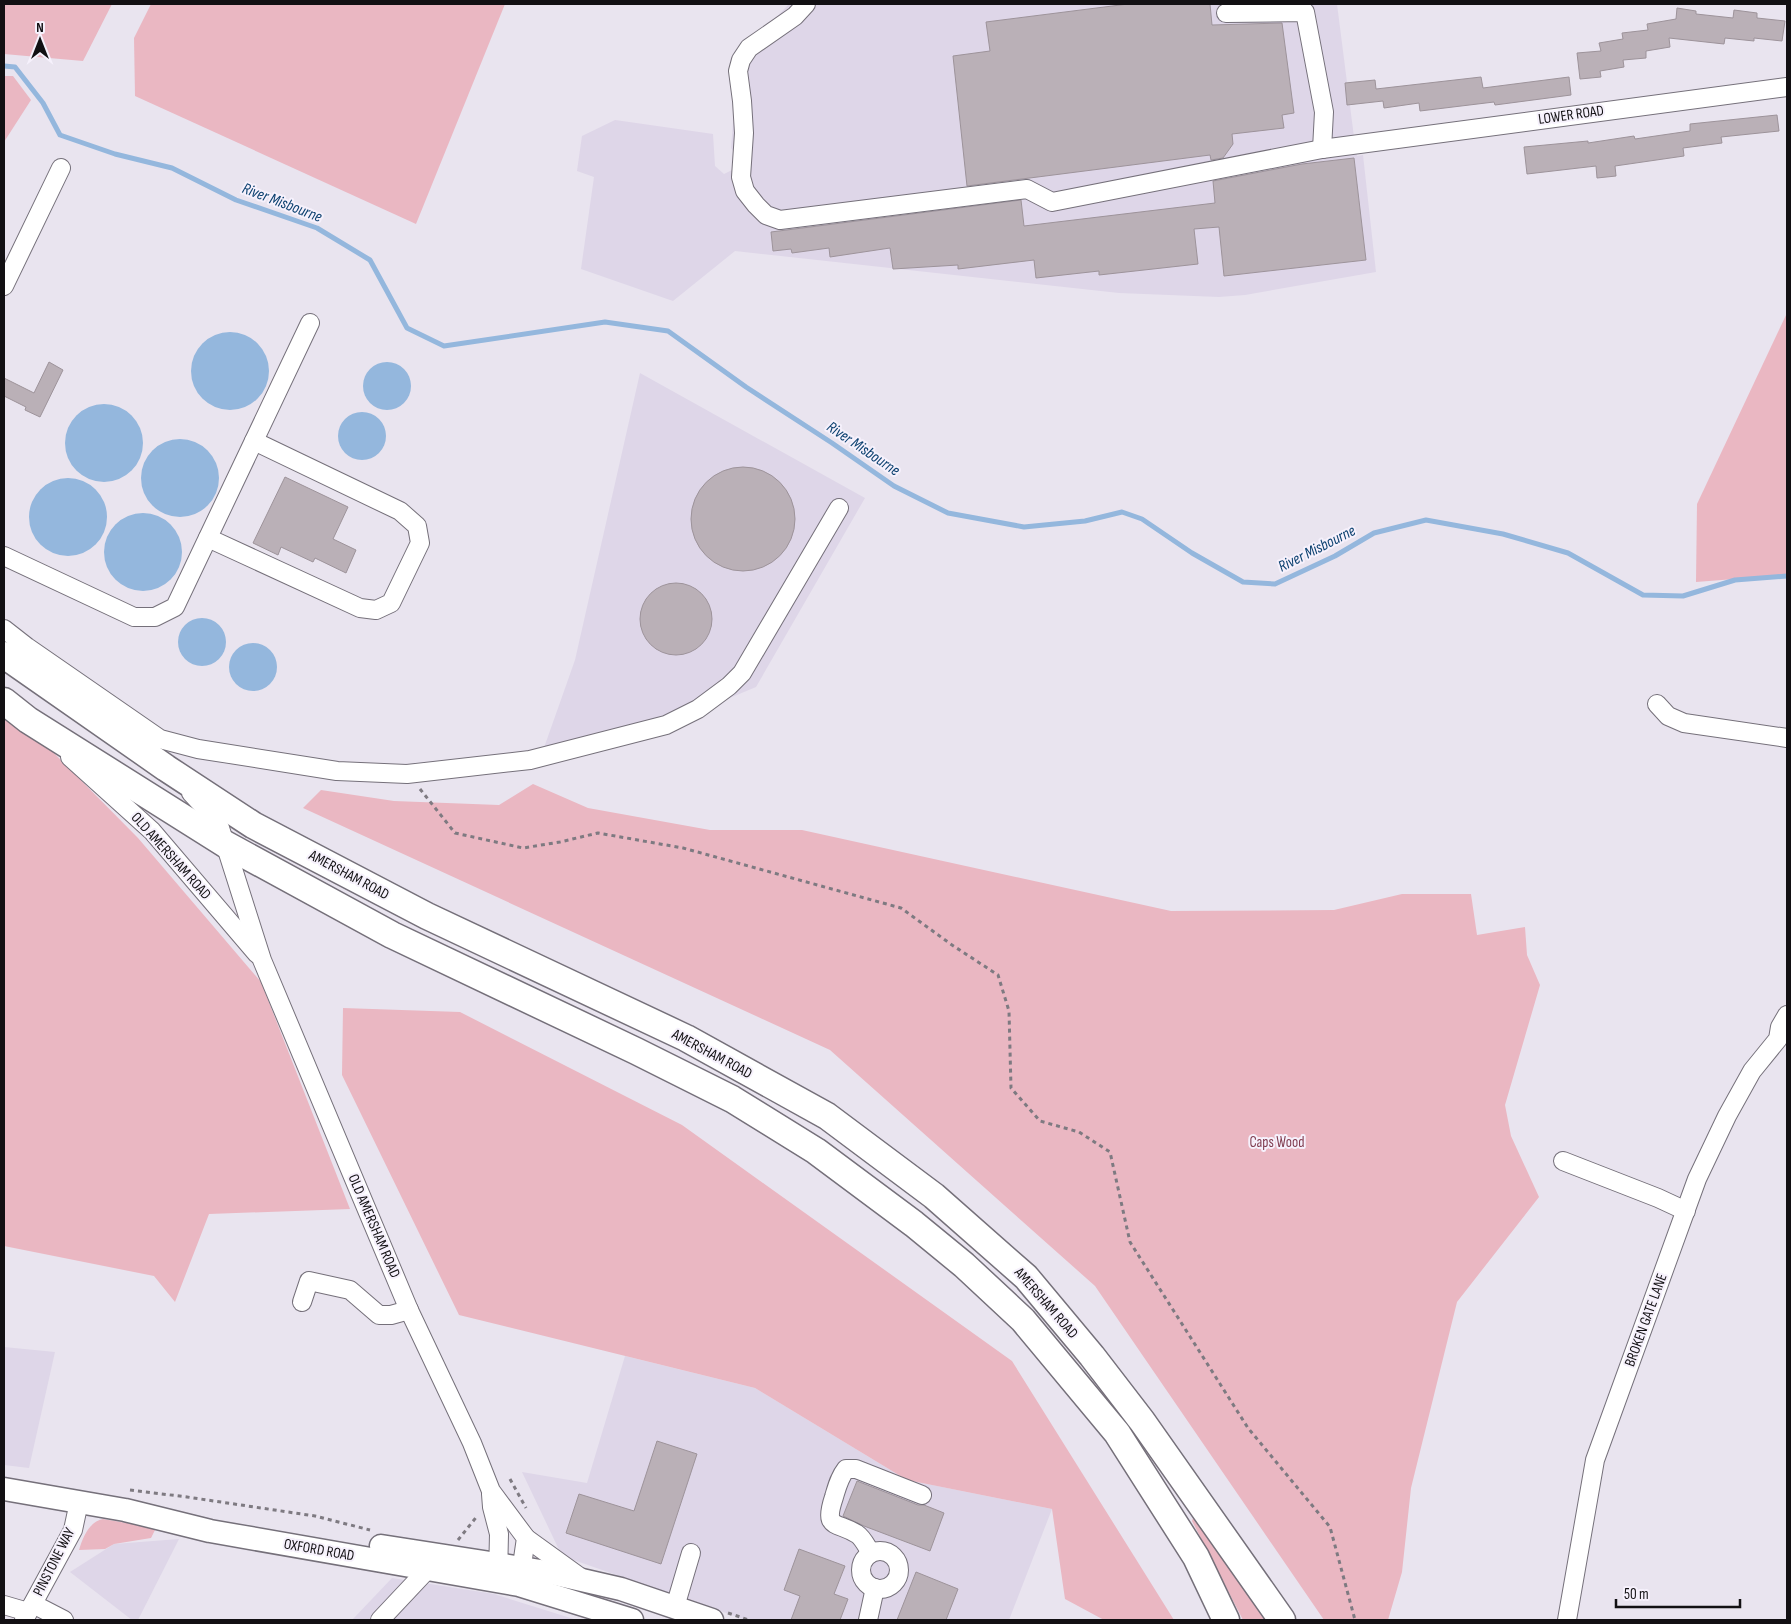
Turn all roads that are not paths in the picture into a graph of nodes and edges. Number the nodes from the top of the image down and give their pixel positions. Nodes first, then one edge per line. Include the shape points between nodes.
1 (806, 4) edge
2 (1226, 13) dead end
3 (1787, 87) edge
4 (1322, 149) junction
5 (61, 168) dead end
6 (4, 286) edge
7 (310, 323) dead end
8 (254, 441) junction
9 (840, 508) dead end
10 (208, 538) junction
11 (4, 556) edge
12 (4, 629) edge
13 (4, 654) edge
14 (4, 701) edge
15 (1657, 704) dead end
16 (28, 720) junction
17 (1787, 738) edge
18 (166, 768) junction
19 (225, 844) junction
20 (262, 960) junction
21 (1787, 1015) edge
22 (1563, 1161) dead end
23 (1686, 1211) junction
24 (302, 1302) dead end
25 (409, 1310) junction
26 (4, 1489) edge
27 (922, 1496) dead end
28 (492, 1499) junction
29 (126, 1500) junction
30 (79, 1502) junction
31 (526, 1538) junction
32 (691, 1553) dead end
33 (871, 1553) junction
34 (427, 1570) junction
35 (498, 1572) junction
36 (520, 1576) junction
37 (586, 1581) junction
38 (875, 1588) junction
39 (4, 1605) edge
40 (675, 1607) junction
41 (29, 1612) edge
42 (711, 1617) edge
43 (64, 1620) edge
44 (380, 1620) edge
45 (632, 1620) edge
46 (868, 1620) edge
47 (1226, 1620) edge
48 (1282, 1620) edge
49 (1567, 1620) edge

1 - 4 street, LOWER ROAD via 795,16 749,48 738,71 744,133 741,177 745,191 756,206 766,215 780,220 1027,189 1052,202
2 - 4 street via 1305,12 1324,112
3 - 4 street, LOWER ROAD
5 - 6 street
7 - 8 street
8 - 10 street
8 - 10 street via 400,511 417,526 420,543 391,603 376,610 360,608
9 - 12 street via 742,673 729,686 698,709 666,725 530,760 408,774 337,771 198,749 160,739
10 - 11 street via 175,607 155,617 134,617
13 - 18 highway, AMERSHAM ROAD
14 - 16 highway
15 - 17 street via 1668,716 1684,723
16 - 19 highway
16 - 20 street, OLD AMERSHAM ROAD via 152,831
18 - 19 street, OLD AMERSHAM ROAD via 204,807 220,828
18 - 48 highway, AMERSHAM ROAD via 253,825 427,916 686,1038 818,1111 934,1196 1026,1277 1092,1356 1142,1420
19 - 20 street, OLD AMERSHAM ROAD
19 - 47 highway via 392,935 732,1099 816,1151 914,1224 1023,1320 1116,1433 1196,1557
20 - 25 street, OLD AMERSHAM ROAD
21 - 23 street, BROKEN GATE LANE via 1778,1039 1752,1071 1727,1116 1697,1179
22 - 23 street
23 - 49 street, BROKEN GATE LANE via 1595,1460
24 - 25 street via 309,1281 350,1290 379,1315
25 - 28 street, OLD AMERSHAM ROAD via 472,1443
26 - 30 main road, OXFORD ROAD
27 - 33 street via 856,1469 846,1469 828,1512 830,1519 835,1525 859,1535
28 - 31 street, OLD AMERSHAM ROAD
28 - 35 street, OLD AMERSHAM ROAD via 499,1534
29 - 30 main road, OXFORD ROAD
29 - 34 main road, OXFORD ROAD via 210,1531
29 - 35 main road
30 - 41 street, PINSTONE WAY via 73,1530
31 - 36 street
31 - 37 street, OLD AMERSHAM ROAD
32 - 40 street
33 - 38 street via 862,1562 861,1574 868,1585
33 - 38 street via 890,1553 900,1569 892,1586
34 - 35 main road, OXFORD ROAD
34 - 44 street
35 - 36 main road, OXFORD ROAD
36 - 37 main road
36 - 45 main road, OXFORD ROAD
37 - 40 main road
38 - 46 street
39 - 41 street
40 - 42 main road
41 - 43 street

